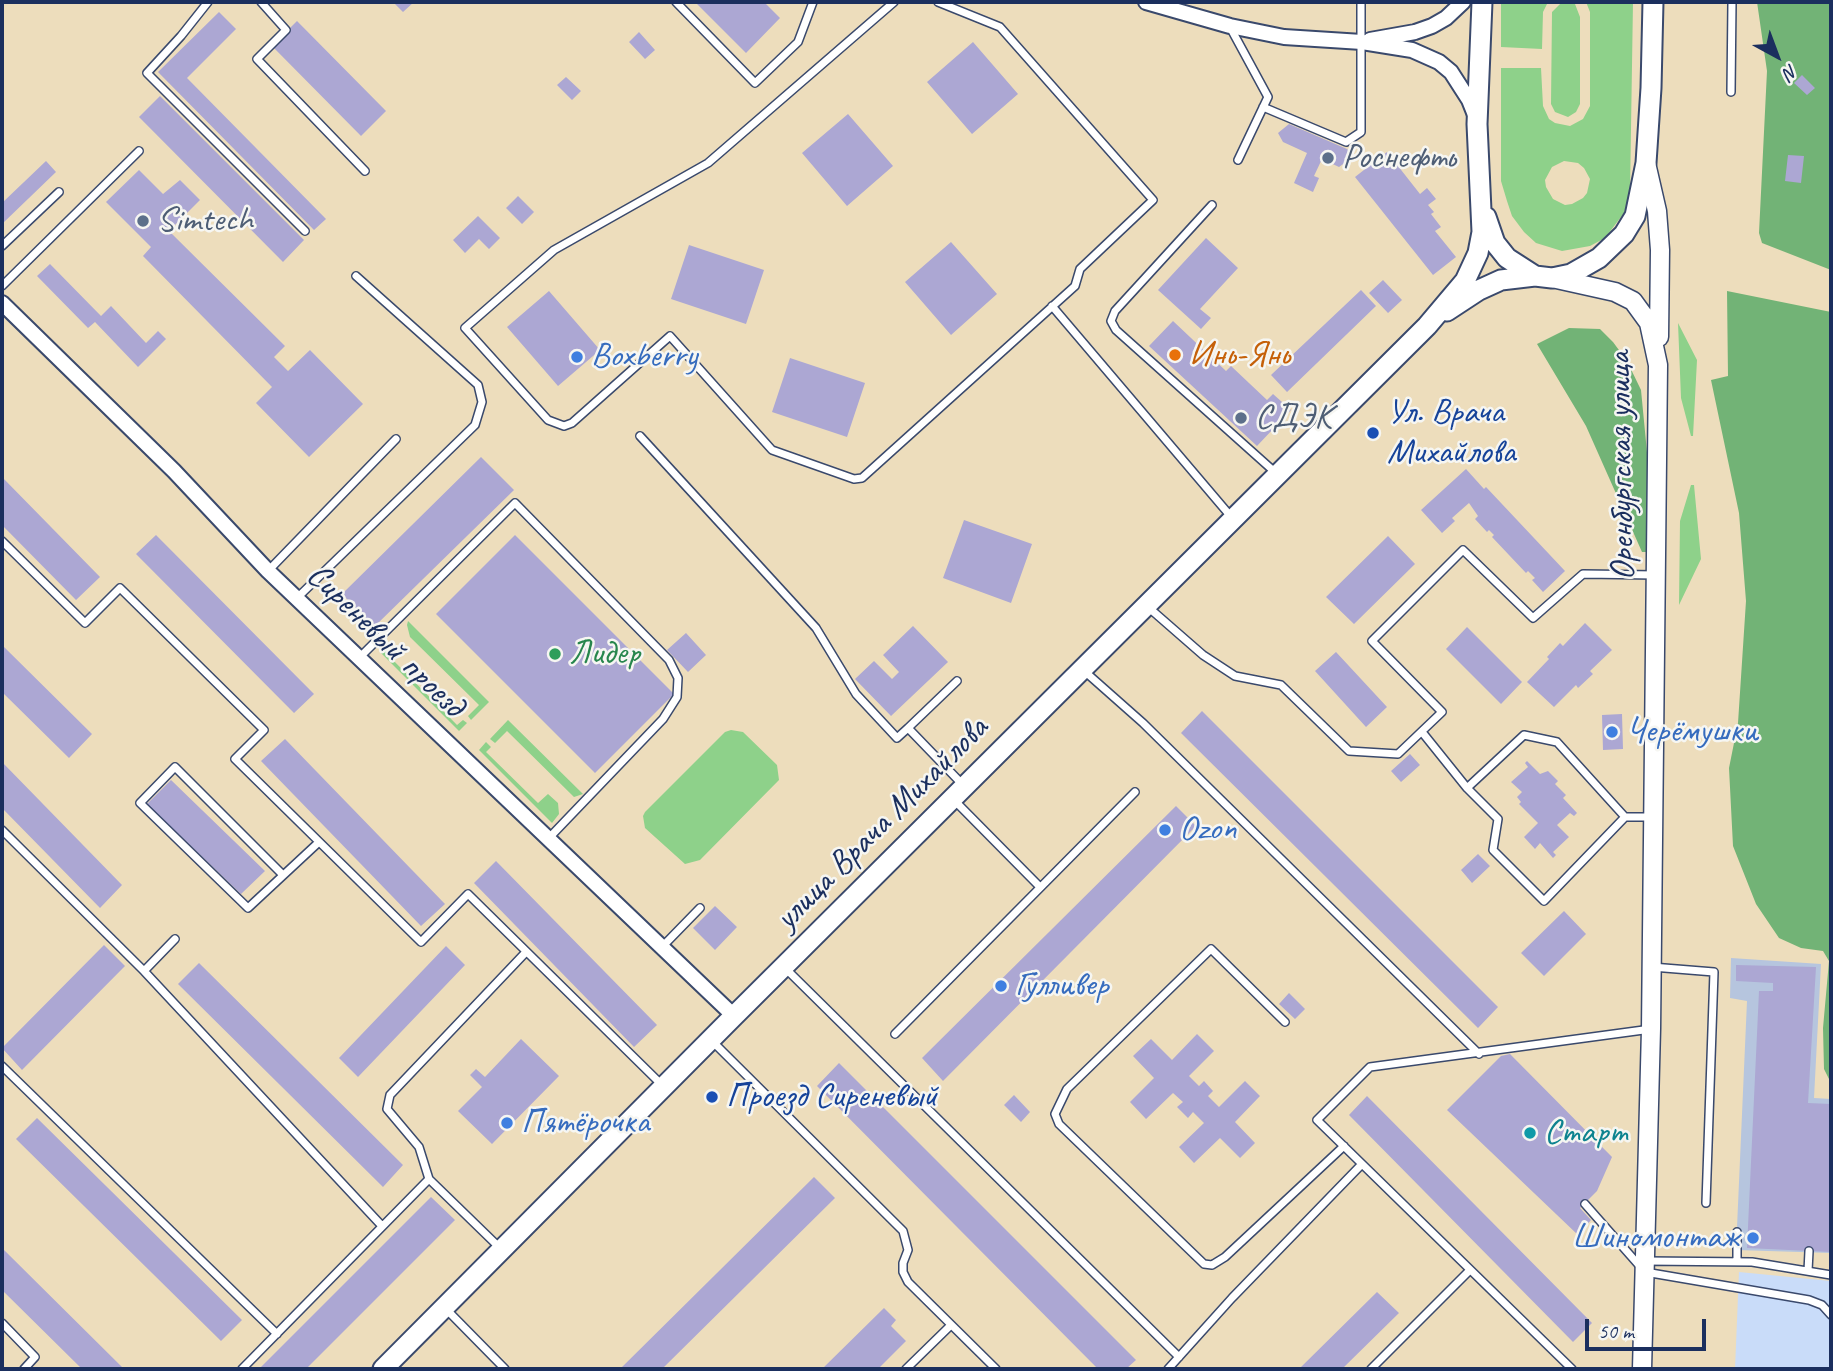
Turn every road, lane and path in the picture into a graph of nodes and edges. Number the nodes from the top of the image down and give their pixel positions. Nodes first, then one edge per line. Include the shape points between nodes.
1 (208, 2) edge
2 (261, 2) edge
3 (676, 2) edge
4 (813, 2) edge
5 (894, 2) edge
6 (938, 2) edge
7 (1146, 2) edge
8 (1361, 2) edge
9 (1463, 2) edge
10 (1482, 2) edge
11 (1653, 2) edge
12 (1732, 2) edge
13 (1230, 26) junction
14 (1362, 42) junction
15 (1731, 92) dead end
16 (1263, 107) junction
17 (1478, 124) junction
18 (139, 151) dead end
19 (1238, 159) dead end
20 (1646, 163) junction
21 (365, 171) dead end
22 (59, 192) dead end
23 (1480, 192) junction
24 (1212, 205) dead end
25 (304, 231) dead end
26 (2, 246) edge
27 (356, 276) dead end
28 (1543, 277) junction
29 (2, 286) edge
30 (2, 303) edge
31 (1052, 306) junction
32 (1427, 326) junction
33 (1658, 365) junction
34 (640, 436) dead end
35 (396, 439) dead end
36 (1278, 474) junction
37 (1233, 519) junction
38 (2, 541) edge
39 (268, 571) junction
40 (1657, 575) junction
41 (297, 598) junction
42 (1146, 605) junction
43 (359, 658) junction
44 (1082, 669) junction
45 (957, 681) dead end
46 (908, 727) junction
47 (1422, 732) junction
48 (1467, 788) junction
49 (958, 792) junction
50 (1135, 792) dead end
51 (1625, 817) junction
52 (1653, 817) junction
53 (2, 830) edge
54 (548, 839) junction
55 (319, 842) junction
56 (283, 875) junction
57 (1041, 887) junction
58 (700, 908) dead end
59 (176, 939) dead end
60 (662, 947) junction
61 (526, 952) junction
62 (783, 966) junction
63 (1652, 967) junction
64 (144, 971) junction
65 (734, 1016) junction
66 (1285, 1022) dead end
67 (1651, 1029) junction
68 (895, 1034) dead end
69 (710, 1040) junction
70 (1479, 1054) junction
71 (2, 1066) edge
72 (663, 1087) junction
73 (1343, 1146) junction
74 (1362, 1164) junction
75 (429, 1179) junction
76 (1585, 1203) dead end
77 (1706, 1203) dead end
78 (382, 1226) junction
79 (1737, 1232) dead end
80 (502, 1250) junction
81 (1809, 1251) dead end
82 (1737, 1261) junction
83 (1645, 1267) junction
84 (1470, 1270) junction
85 (1808, 1271) junction
86 (1831, 1275) edge
87 (444, 1308) junction
88 (1831, 1315) edge
89 (2, 1323) edge
90 (950, 1325) junction
91 (277, 1334) junction
92 (1179, 1357) junction
93 (24, 1369) edge
94 (242, 1369) edge
95 (383, 1369) edge
96 (505, 1369) edge
97 (906, 1369) edge
98 (996, 1369) edge
99 (1168, 1369) edge
100 (1371, 1369) edge
101 (1572, 1369) edge
102 (1642, 1369) edge

1 - 25 lane via 147,73
2 - 21 lane via 286,30 257,59
3 - 4 lane via 755,83 798,42
5 - 31 lane via 708,163 554,250 465,328 548,420 564,426 670,337 772,450 854,479 862,478
6 - 31 lane via 1000,27 1153,200 1080,269 1075,286
7 - 13 street
8 - 14 lane
9 - 14 street via 1432,26
10 - 17 main road
11 - 20 main road
12 - 15 lane
13 - 14 street via 1284,37
13 - 16 lane via 1268,97
14 - 16 lane via 1361,132 1346,142
14 - 17 street via 1412,50 1439,62 1461,86
16 - 19 lane
17 - 23 main road
18 - 29 lane
20 - 28 main road via 1635,216 1624,234 1592,263 1571,274
20 - 33 street via 1660,250
22 - 26 lane
23 - 28 main road via 1495,243 1507,258
23 - 32 main road via 1478,253 1465,281
24 - 36 lane via 1115,311 1111,321
27 - 41 lane via 478,385 481,402 475,425
28 - 32 main road, Оренбургская улица via 1502,280 1479,290
28 - 33 street, Оренбургская улица via 1615,292 1633,302 1649,323
30 - 39 street, Сиреневый проезд via 174,471
31 - 37 lane
32 - 36 main road, улица Врача Михайлова
33 - 40 street, Оренбургская улица
34 - 46 lane via 816,628 856,694 897,738
35 - 39 lane
36 - 37 main road, улица Врача Михайлова
37 - 42 main road, улица Врача Михайлова
38 - 55 lane via 85,623 120,588 264,730 235,759
39 - 41 street, Сиреневый проезд
40 - 47 lane via 1583,574 1533,618 1463,550 1372,641 1442,712
40 - 52 street, Оренбургская улица
41 - 43 street, Сиреневый проезд
42 - 44 main road, улица Врача Михайлова
42 - 47 lane via 1203,655 1235,676 1281,685 1349,751 1398,754
43 - 54 street, Сиреневый проезд
43 - 54 lane via 515,503 669,660 678,678 677,697 663,719
44 - 49 main road, улица Врача Михайлова
44 - 70 lane via 1143,723
45 - 46 lane
46 - 49 lane
47 - 48 lane
48 - 51 lane via 1524,735 1557,742
48 - 51 lane via 1498,819 1493,849 1544,901
49 - 57 lane
49 - 62 main road, улица Врача Михайлова
50 - 57 lane
51 - 52 lane
52 - 63 street, Оренбургская улица
53 - 64 lane
54 - 60 street, Сиреневый проезд
55 - 56 lane
55 - 61 lane via 421,942 468,894
56 - 56 lane via 248,908 139,803 175,767
57 - 68 lane
58 - 60 lane
59 - 64 lane
60 - 65 street, Сиреневый проезд
61 - 72 lane
61 - 75 lane via 390,1094 387,1109 419,1147
62 - 65 main road, улица Врача Михайлова
62 - 92 lane
63 - 67 street, Оренбургская улица
63 - 77 lane via 1714,972
64 - 78 lane
65 - 69 main road, улица Врача Михайлова
66 - 73 lane via 1211,949 1068,1089 1055,1114 1059,1124 1203,1264 1212,1265
67 - 70 lane
67 - 83 street, Оренбургская улица
69 - 72 main road, улица Врача Михайлова
69 - 90 lane via 903,1231 908,1250 903,1272
70 - 73 lane via 1370,1067 1317,1120
71 - 91 lane
72 - 80 main road, улица Врача Михайлова
73 - 74 lane
74 - 84 lane
74 - 92 lane
75 - 78 lane
75 - 80 lane
76 - 83 lane
78 - 91 lane
79 - 82 lane
80 - 87 main road, улица Врача Михайлова
81 - 85 lane
82 - 83 lane
82 - 85 lane
83 - 88 lane via 1810,1300
83 - 102 street, Оренбургская улица
84 - 100 lane
84 - 101 lane
85 - 86 lane
87 - 95 main road, улица Врача Михайлова
87 - 96 lane
89 - 93 lane via 35,1357
90 - 97 lane
90 - 98 lane
91 - 94 lane
92 - 99 lane

